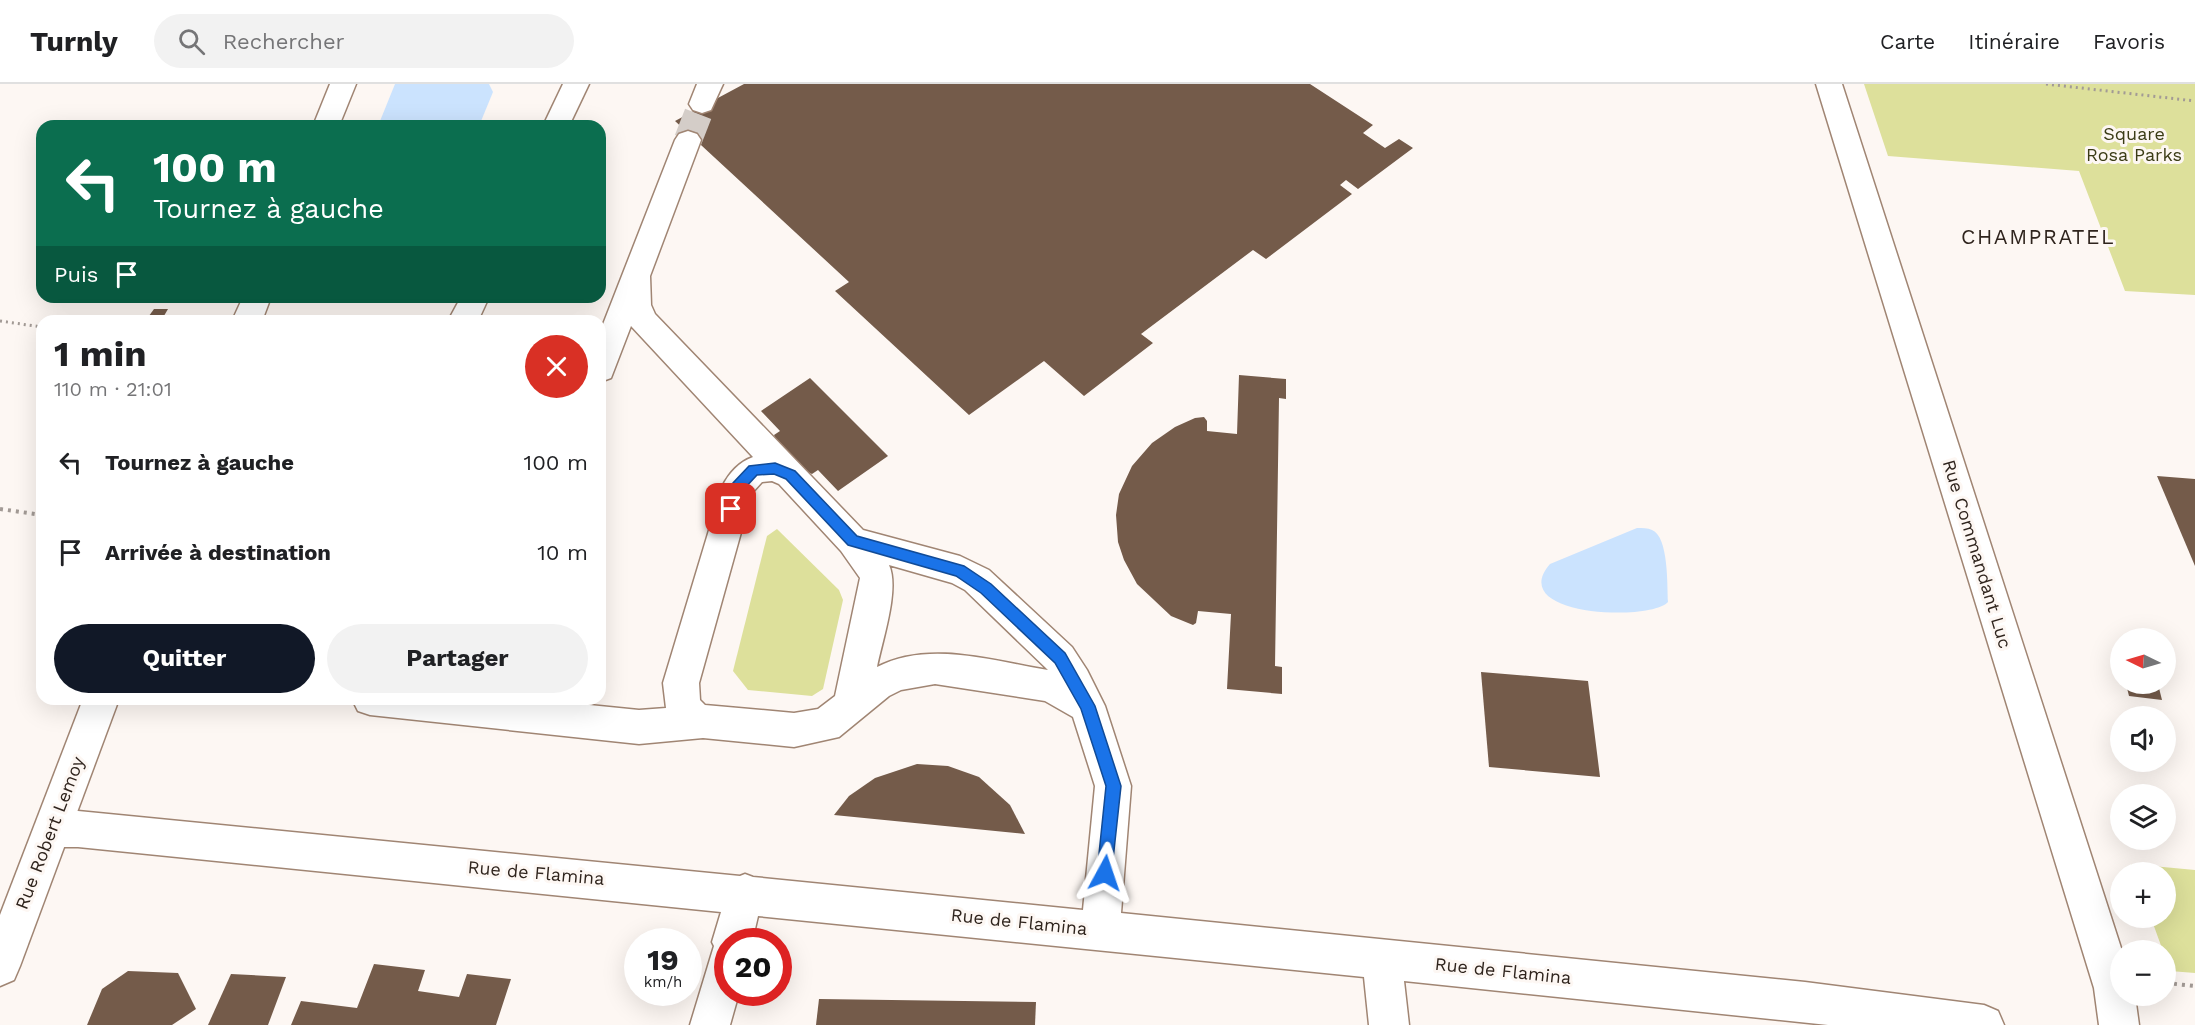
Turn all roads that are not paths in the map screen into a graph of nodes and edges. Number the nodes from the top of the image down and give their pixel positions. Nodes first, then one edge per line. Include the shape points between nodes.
1 (343, 84) edge
2 (576, 84) edge
3 (1829, 84) edge
4 (328, 120) edge
5 (559, 120) edge
6 (688, 140) tunnel mouth
7 (636, 272) junction
8 (606, 354) edge
9 (790, 475) junction
10 (853, 541) junction
11 (99, 705) edge
12 (480, 705) edge
13 (851, 706) junction
14 (1088, 706) junction
15 (516, 707) edge
16 (703, 721) junction
17 (53, 829) junction
18 (745, 893) junction
19 (736, 928) edge
20 (1100, 930) junction
21 (1382, 958) junction
22 (0, 966) edge
23 (1805, 1002) junction
24 (715, 1006) edge
25 (710, 1025) edge
26 (1389, 1025) edge
27 (1873, 1025) edge
28 (1984, 1025) edge
29 (2119, 1025) edge

1 - 4 street
2 - 5 street
3 - 29 street, Rue Commandant Luc via 2114,988
6 - 7 street
7 - 8 street
7 - 9 street via 636,305 643,321
9 - 10 street
9 - 16 street via 775,468 754,470 738,487 681,683 683,707
10 - 13 street via 874,569 876,589
10 - 14 street via 960,571 977,580 1060,658
11 - 17 street, Rue Robert Lemoy
12 - 15 street
13 - 14 street via 896,675 935,668 1050,686
13 - 16 street via 826,725 794,730
14 - 20 street via 1113,786
15 - 16 street via 639,727
17 - 18 street, Rue de Flamina
17 - 22 street, Rue Robert Lemoy
18 - 19 street
18 - 20 street, Rue de Flamina
20 - 21 street, Rue de Flamina
21 - 23 street, Rue de Flamina
21 - 26 street
23 - 27 street
23 - 28 street, Rue de Flamina
24 - 25 street

